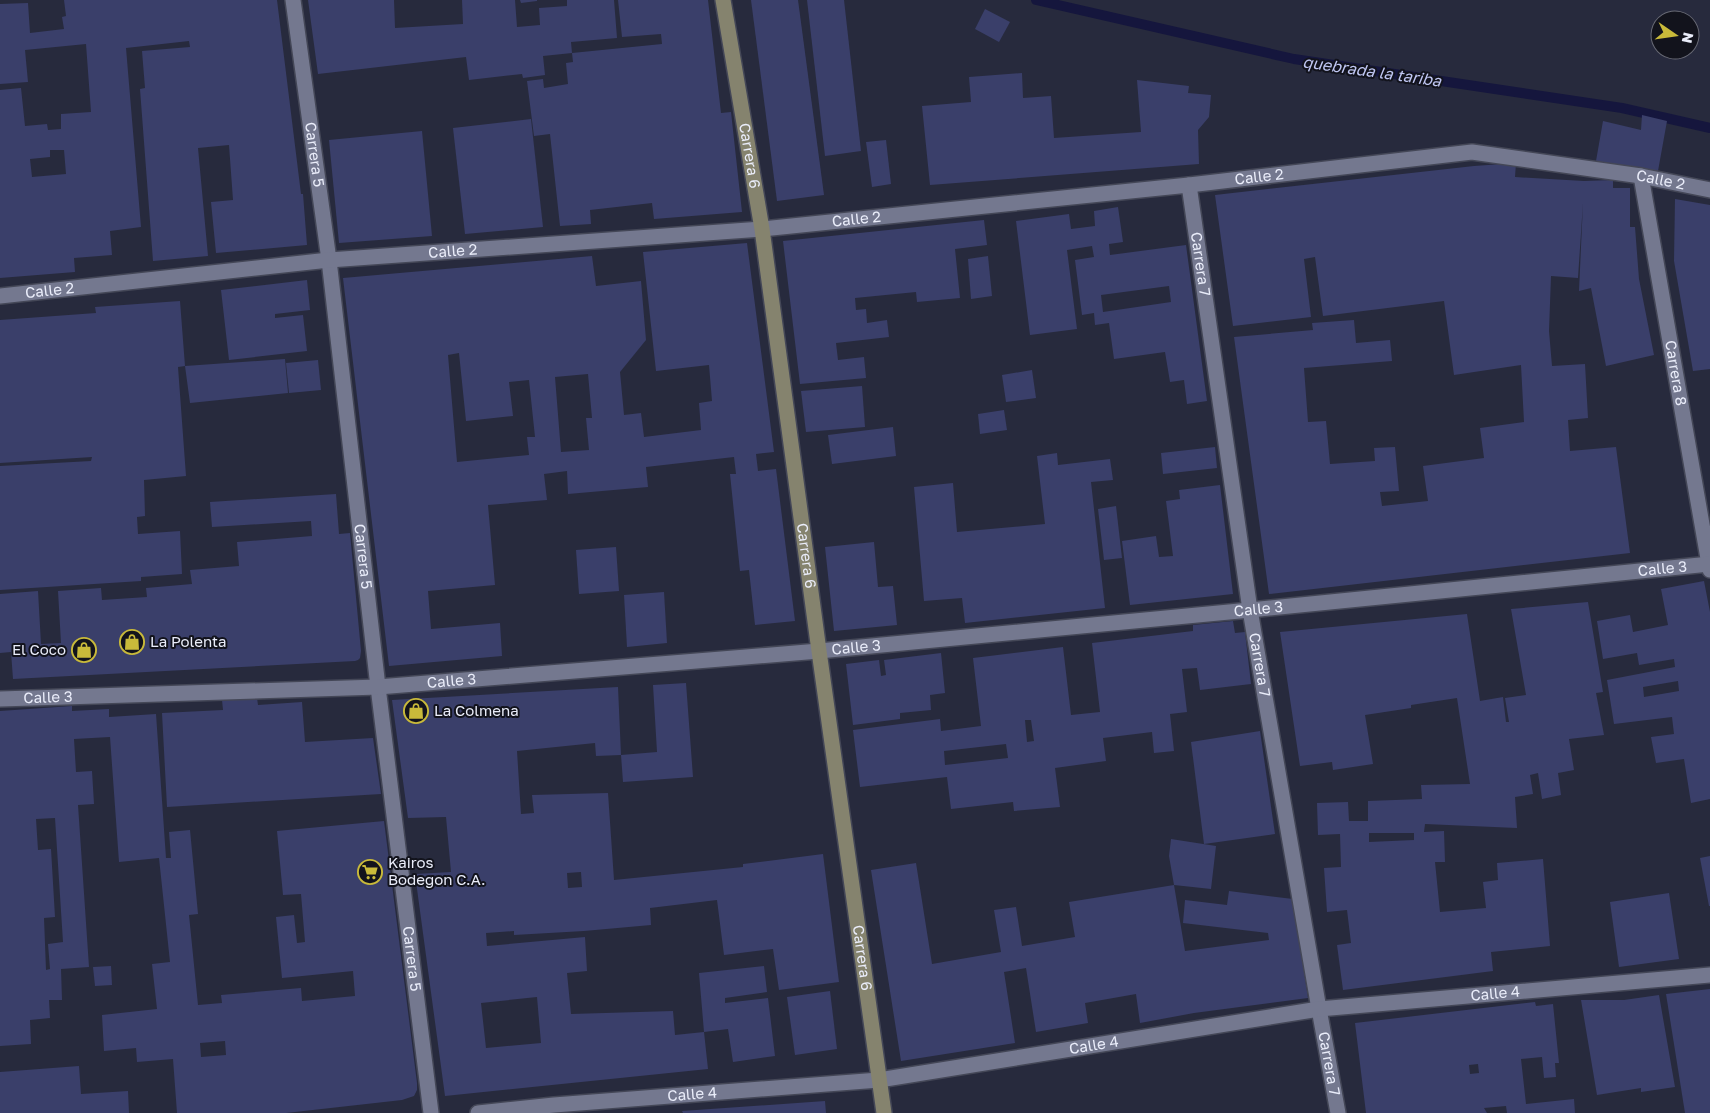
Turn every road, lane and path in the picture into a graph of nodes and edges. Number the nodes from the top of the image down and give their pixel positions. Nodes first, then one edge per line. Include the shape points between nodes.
1 (293, 0) edge
2 (723, 0) edge
3 (1641, 176) junction
4 (1189, 185) junction
5 (1710, 190) edge
6 (762, 229) junction
7 (329, 260) junction
8 (0, 296) edge
9 (1710, 566) edge
10 (1250, 610) junction
11 (819, 651) junction
12 (378, 687) junction
13 (0, 699) edge
14 (1710, 975) edge
15 (1319, 1009) junction
16 (879, 1080) junction
17 (559, 1109) edge
18 (431, 1113) edge
19 (478, 1113) edge
20 (884, 1113) edge
21 (1338, 1113) edge

1 - 7 street, Carrera 5
2 - 6 main road, Carrera 6
3 - 4 street, Calle 2 via 1472,152
3 - 5 street, Calle 2
3 - 9 street, Carrera 8
4 - 6 street, Calle 2
4 - 10 street, Carrera 7
6 - 7 street, Calle 2
6 - 11 main road, Carrera 6
7 - 8 street, Calle 2
7 - 12 street, Carrera 5
9 - 10 street, Calle 3
10 - 11 street, Calle 3
10 - 15 street, Carrera 7
11 - 12 street, Calle 3
11 - 16 main road, Carrera 6
12 - 13 street, Calle 3
12 - 18 street, Carrera 5
14 - 15 street, Calle 4
15 - 16 street, Calle 4
15 - 21 street, Carrera 7
16 - 17 street, Calle 4
16 - 20 main road, Carrera 6
17 - 19 street, Calle 4

